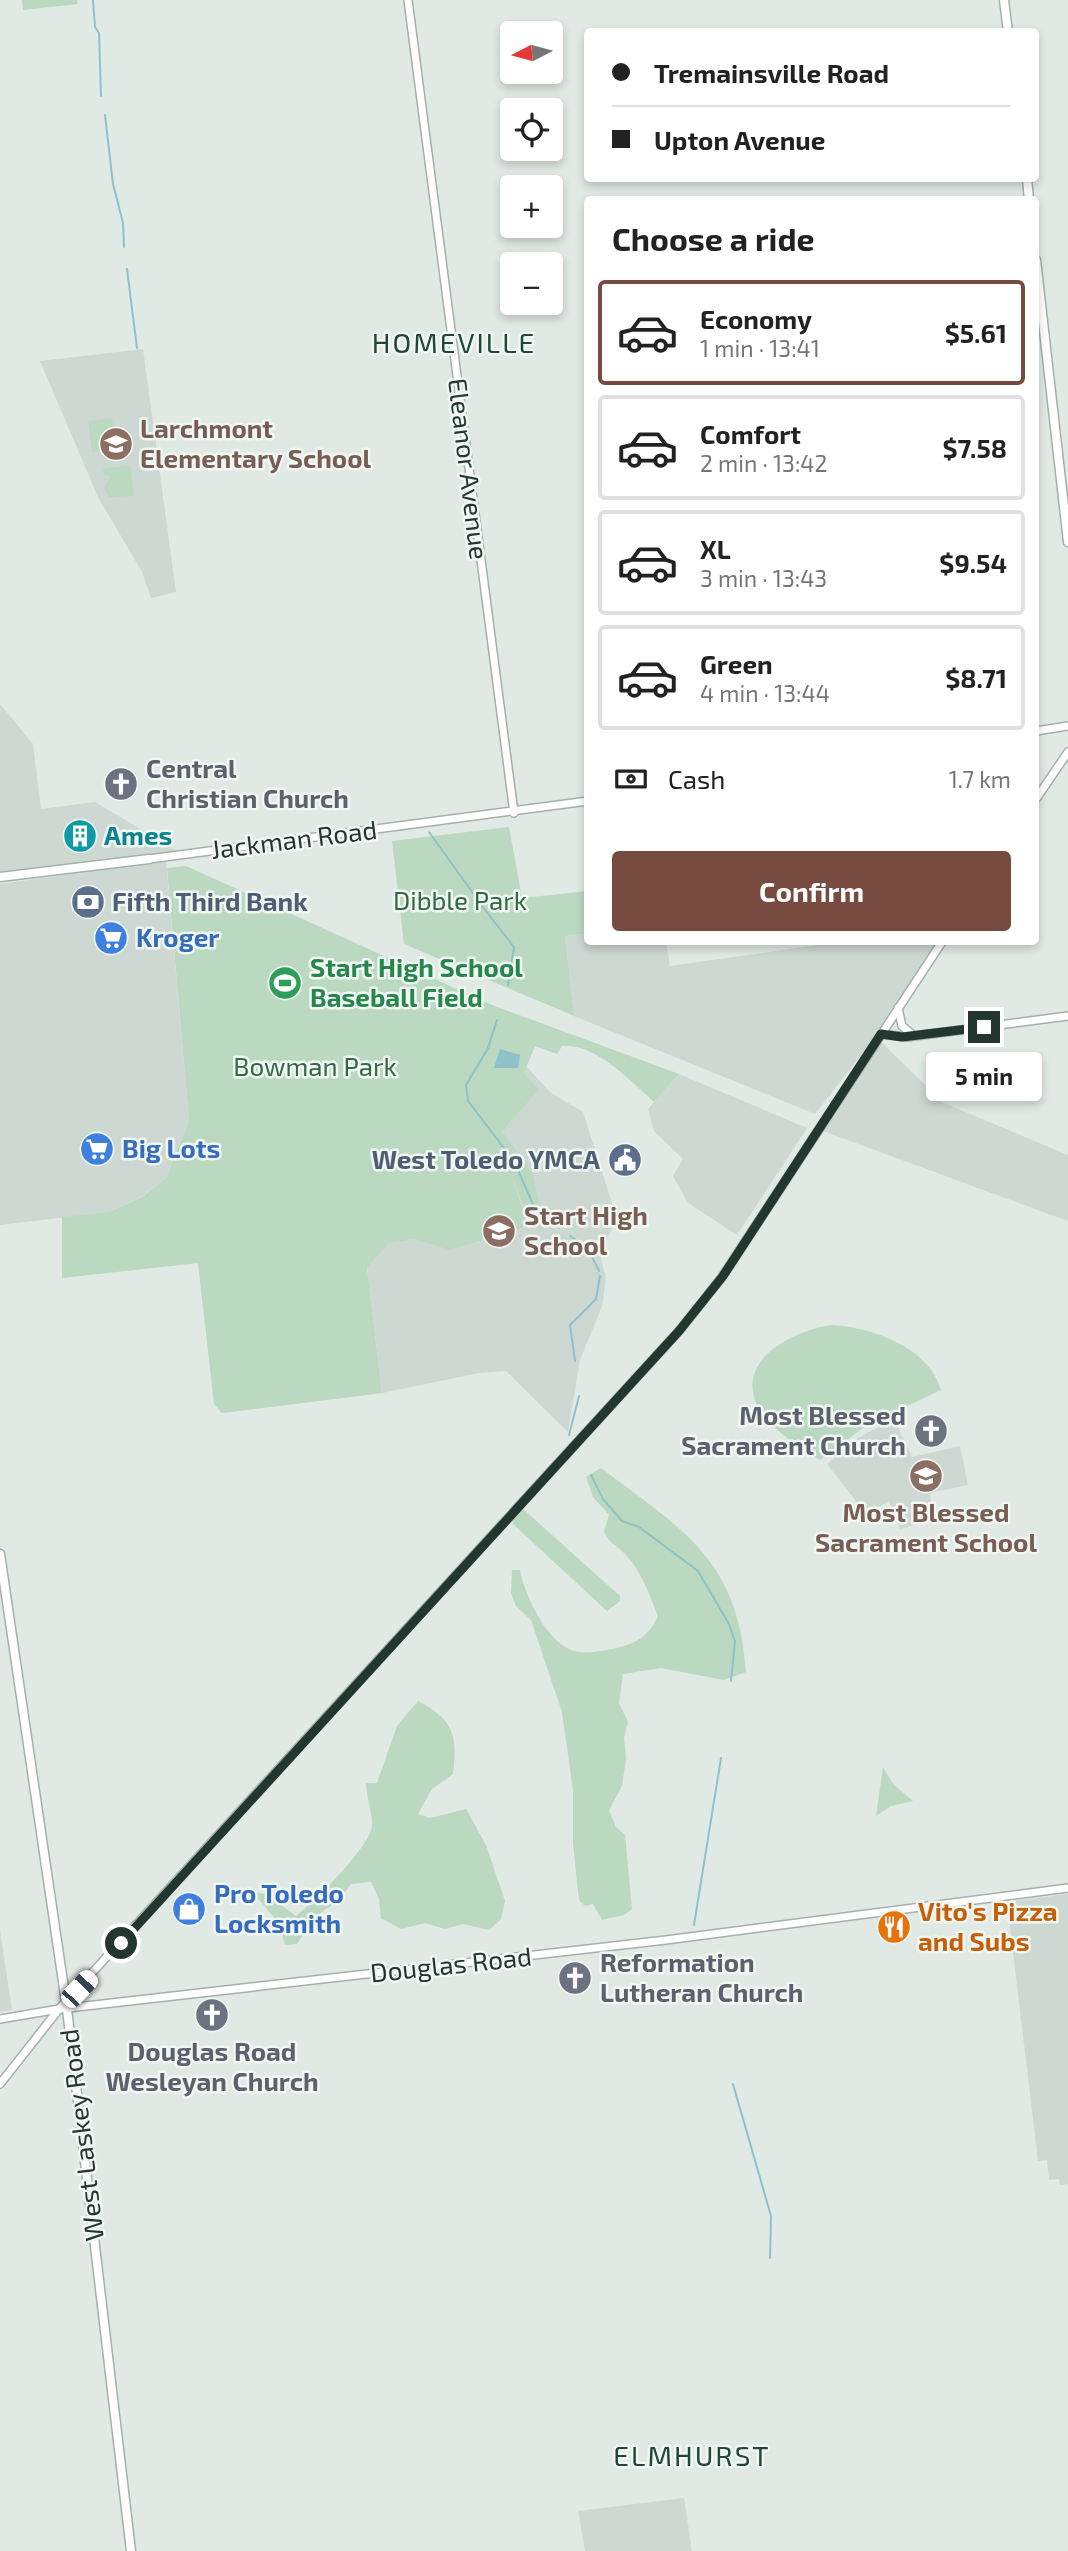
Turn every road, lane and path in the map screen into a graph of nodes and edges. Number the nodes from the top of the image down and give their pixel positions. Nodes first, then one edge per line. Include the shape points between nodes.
1 (408, 0) edge
2 (1004, 0) edge
3 (1008, 28) edge
4 (1039, 286) edge
5 (1068, 542) edge
6 (1068, 726) edge
7 (1039, 731) edge
8 (1068, 752) edge
9 (1039, 795) edge
10 (584, 802) edge
11 (514, 813) junction
12 (149, 859) joint
13 (0, 877) edge
14 (940, 945) edge
15 (898, 1008) junction
16 (1068, 1016) edge
17 (881, 1034) junction
18 (914, 1036) junction
19 (0, 1554) edge
20 (1068, 1888) edge
21 (64, 2007) junction
22 (0, 2019) edge
23 (0, 2084) edge
24 (131, 2551) edge

1 - 11 street, Eleanor Avenue
2 - 3 main road
4 - 5 main road
6 - 7 street
8 - 9 street
10 - 11 street, Jackman Road
11 - 12 street, Jackman Road
12 - 13 main road, Jackman Road
14 - 15 street
15 - 17 street
15 - 18 street via 902,1026
16 - 18 street
17 - 18 street
17 - 21 street via 723,1276 679,1331
19 - 21 main road, West Laskey Road
20 - 21 street, Douglas Road
21 - 22 street, Douglas Road
21 - 23 street
21 - 24 main road, West Laskey Road

